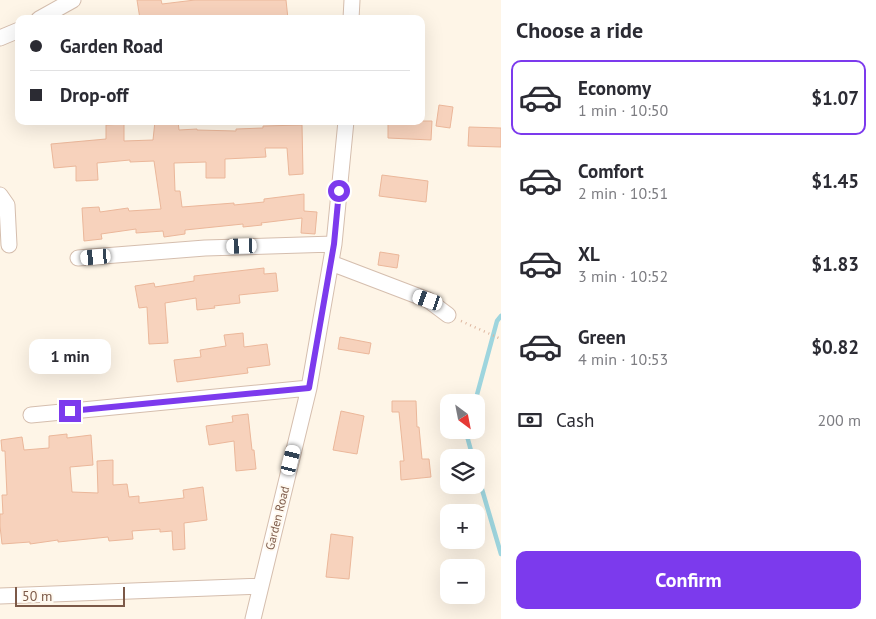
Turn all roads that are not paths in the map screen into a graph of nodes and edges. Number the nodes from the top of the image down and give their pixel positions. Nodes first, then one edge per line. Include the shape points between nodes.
1 (73, 0) edge
2 (352, 0) edge
3 (46, 15) edge
4 (351, 15) edge
5 (15, 32) edge
6 (0, 38) edge
7 (346, 125) edge
8 (0, 195) edge
9 (334, 244) junction
10 (9, 245) dead end
11 (78, 258) dead end
12 (331, 263) junction
13 (448, 315) road end
14 (309, 388) junction
15 (31, 414) dead end
16 (260, 586) junction
17 (0, 596) edge
18 (253, 619) edge

1 - 3 street
2 - 4 street
5 - 6 street
7 - 9 street, Garden Road
8 - 10 street via 7,205
9 - 11 street via 204,248
9 - 12 street, Garden Road
12 - 13 street via 428,300
12 - 14 street, Garden Road
14 - 15 street
14 - 16 street, Garden Road
16 - 17 street
16 - 18 street, Garden Road

